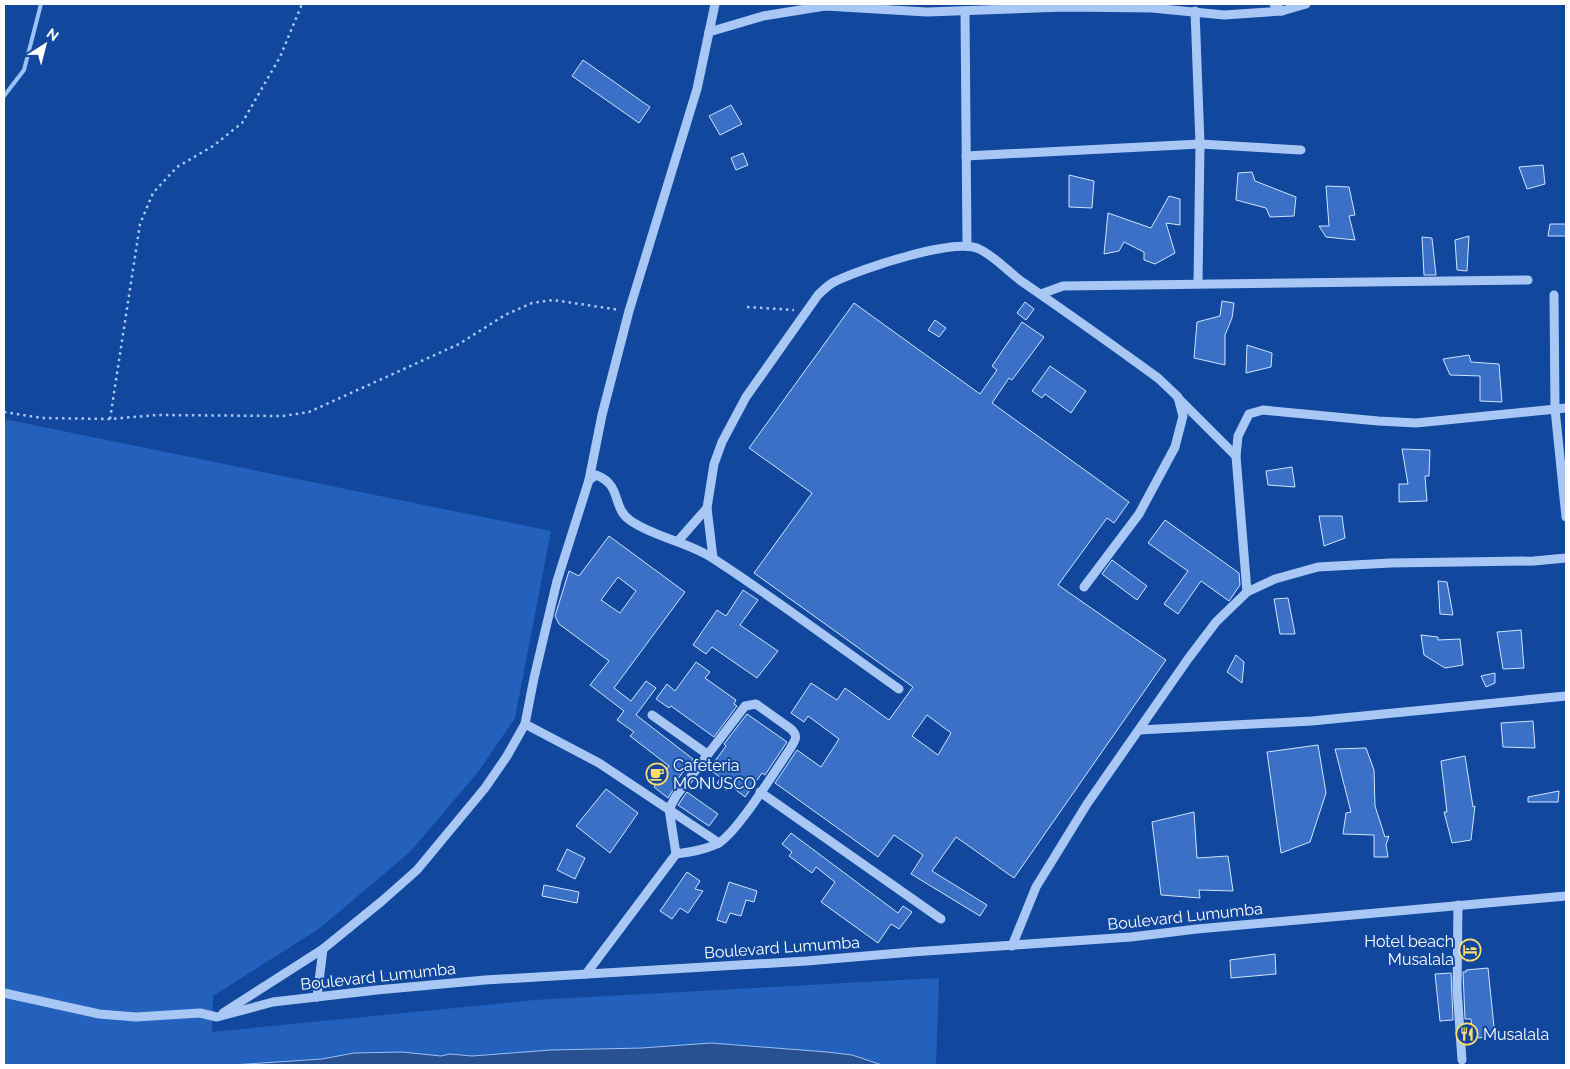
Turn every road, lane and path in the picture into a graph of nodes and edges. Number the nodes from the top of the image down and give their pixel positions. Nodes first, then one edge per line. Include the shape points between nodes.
1 (302, 4) edge
2 (715, 4) edge
3 (1274, 4) edge
4 (1306, 4) edge
5 (964, 11) junction
6 (1195, 11) junction
7 (1282, 12) junction
8 (710, 32) junction
9 (1200, 144) junction
10 (1301, 150) dead end
11 (966, 156) junction
12 (967, 245) junction
13 (1528, 280) dead end
14 (1198, 283) junction
15 (1041, 294) junction
16 (1554, 295) dead end
17 (747, 307) dead end
18 (629, 311) junction
19 (805, 312) junction
20 (1178, 397) junction
21 (1566, 408) edge
22 (1555, 409) junction
23 (4, 412) edge
24 (110, 419) junction
25 (1236, 456) junction
26 (589, 480) junction
27 (707, 508) junction
28 (1566, 517) edge
29 (678, 541) junction
30 (713, 558) junction
31 (1566, 558) edge
32 (1084, 587) dead end
33 (1246, 592) junction
34 (899, 689) dead end
35 (1566, 696) edge
36 (652, 715) dead end
37 (525, 724) junction
38 (1139, 730) junction
39 (707, 754) junction
40 (760, 792) junction
41 (668, 809) junction
42 (719, 843) junction
43 (676, 854) junction
44 (1566, 896) edge
45 (1458, 905) junction
46 (941, 919) dead end
47 (1012, 946) junction
48 (322, 949) junction
49 (586, 974) junction
50 (4, 993) edge
51 (317, 997) junction
52 (217, 1017) junction
53 (1462, 1060) dead end

1 - 24 path via 280,57 242,123 213,146 177,167 153,193 140,224
2 - 8 street
3 - 7 street
4 - 7 street
5 - 6 street via 1065,7
5 - 8 street via 825,6 763,16
5 - 11 street
6 - 7 street via 1224,15
6 - 9 street
8 - 18 street via 697,89
9 - 10 street
9 - 11 street
9 - 14 street
11 - 12 street
12 - 15 street via 979,248
12 - 19 street via 943,248 864,269 833,282
13 - 14 street
14 - 15 street via 1063,286
15 - 20 street via 1158,378
16 - 22 street
17 - 19 path
18 - 24 path via 553,300 532,303 505,315 459,344 309,412 283,416 157,415
18 - 26 street
19 - 27 street via 746,397 722,442 714,464
20 - 25 street
20 - 32 street via 1183,416 1175,447 1139,514
21 - 22 street
22 - 25 street via 1416,423 1263,410 1250,414 1238,436
22 - 28 street
23 - 24 path via 42,418
25 - 33 street
26 - 29 street via 596,475 606,479 626,518 640,528
26 - 37 street via 557,581
27 - 29 street
27 - 30 street
29 - 30 street
30 - 34 street
31 - 33 street via 1318,567
33 - 38 street via 1216,622
35 - 38 street via 1312,721
36 - 39 street
37 - 41 street via 599,763
37 - 48 street via 485,788 417,870
38 - 47 street via 1049,864
39 - 40 street via 749,704 756,704 791,729 796,738
39 - 41 street
40 - 42 street via 732,832
40 - 46 street
41 - 42 street
41 - 43 street
42 - 43 street
43 - 49 street
44 - 45 street, Boulevard Lumumba
45 - 47 street, Boulevard Lumumba
45 - 53 street
47 - 49 street, Boulevard Lumumba
48 - 51 street
48 - 52 street
49 - 51 street, Boulevard Lumumba via 485,980
50 - 52 street, Boulevard Lumumba via 99,1014 136,1017 200,1012
51 - 52 street, Boulevard Lumumba via 273,1002

